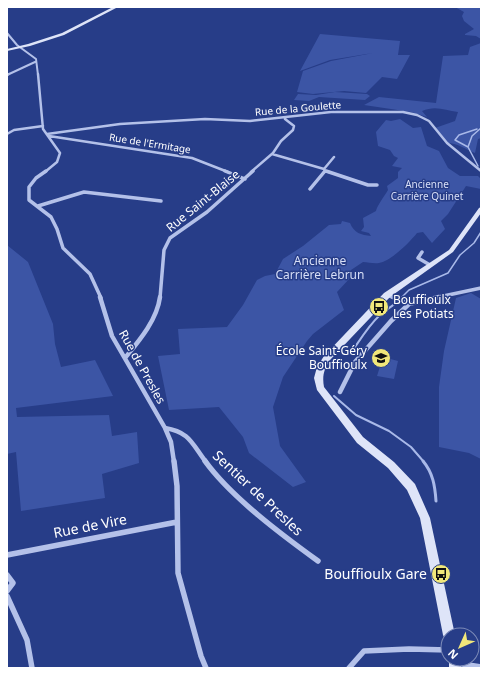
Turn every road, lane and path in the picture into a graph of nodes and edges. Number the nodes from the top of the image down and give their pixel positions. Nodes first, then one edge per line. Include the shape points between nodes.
1 (116, 7) edge
2 (7, 33) edge
3 (20, 47) junction
4 (7, 50) edge
5 (35, 62) junction
6 (7, 75) edge
7 (285, 118) junction
8 (43, 126) junction
9 (7, 134) edge
10 (48, 135) junction
11 (272, 154) junction
12 (334, 157) dead end
13 (324, 170) junction
14 (481, 171) edge
15 (245, 179) junction
16 (377, 185) dead end
17 (310, 189) dead end
18 (161, 201) dead end
19 (38, 206) junction
20 (481, 209) edge
21 (422, 252) dead end
22 (430, 266) junction
23 (481, 288) edge
24 (387, 295) junction
25 (409, 304) junction
26 (125, 358) junction
27 (340, 392) dead end
28 (165, 428) junction
29 (177, 522) junction
30 (7, 555) edge
31 (318, 561) dead end
32 (7, 575) edge
33 (7, 591) edge
34 (7, 596) edge
35 (447, 627) edge
36 (440, 650) edge
37 (32, 668) edge
38 (206, 668) edge
39 (349, 668) edge

1 - 3 main road via 78,27
2 - 3 street
3 - 4 main road
3 - 5 street via 36,59
5 - 6 street
5 - 8 street, Rue de Presles
7 - 10 street, Rue de la Goulette via 120,124
7 - 11 street, Rue Saint-Blaise via 294,126 293,130
7 - 14 street, Rue de la Goulette via 331,112 417,114 429,121 447,143
8 - 9 street via 14,130
8 - 10 street, Rue de Presles
10 - 15 street, Rue de l'Ermitage via 192,158
10 - 19 street, Rue de Presles via 60,153 57,161 30,183 27,193 29,200
11 - 13 street
11 - 15 street, Rue Saint-Blaise
12 - 13 street
13 - 16 street via 368,185
13 - 17 street
15 - 26 street, Rue Saint-Blaise via 207,212 170,238 164,250 160,300 152,322
18 - 19 street via 84,192
19 - 26 street, Rue de Presles via 51,217 63,248 90,274 104,306 112,336
20 - 22 main road via 451,251
21 - 22 street via 418,258
22 - 24 main road
23 - 25 street
24 - 25 street
24 - 35 main road via 327,358 318,378 324,394 360,440 391,465 411,487 425,518
25 - 27 street via 356,362
26 - 28 street, Rue de Presles
28 - 29 street, Rue de Presles via 171,442 177,486
28 - 31 street, Sentier de Presles via 182,432 211,469 253,509
29 - 30 street, Rue de Vire
29 - 38 street, Rue de Presles via 178,573
32 - 33 street via 13,583
34 - 37 street via 27,640
36 - 39 street via 364,651

